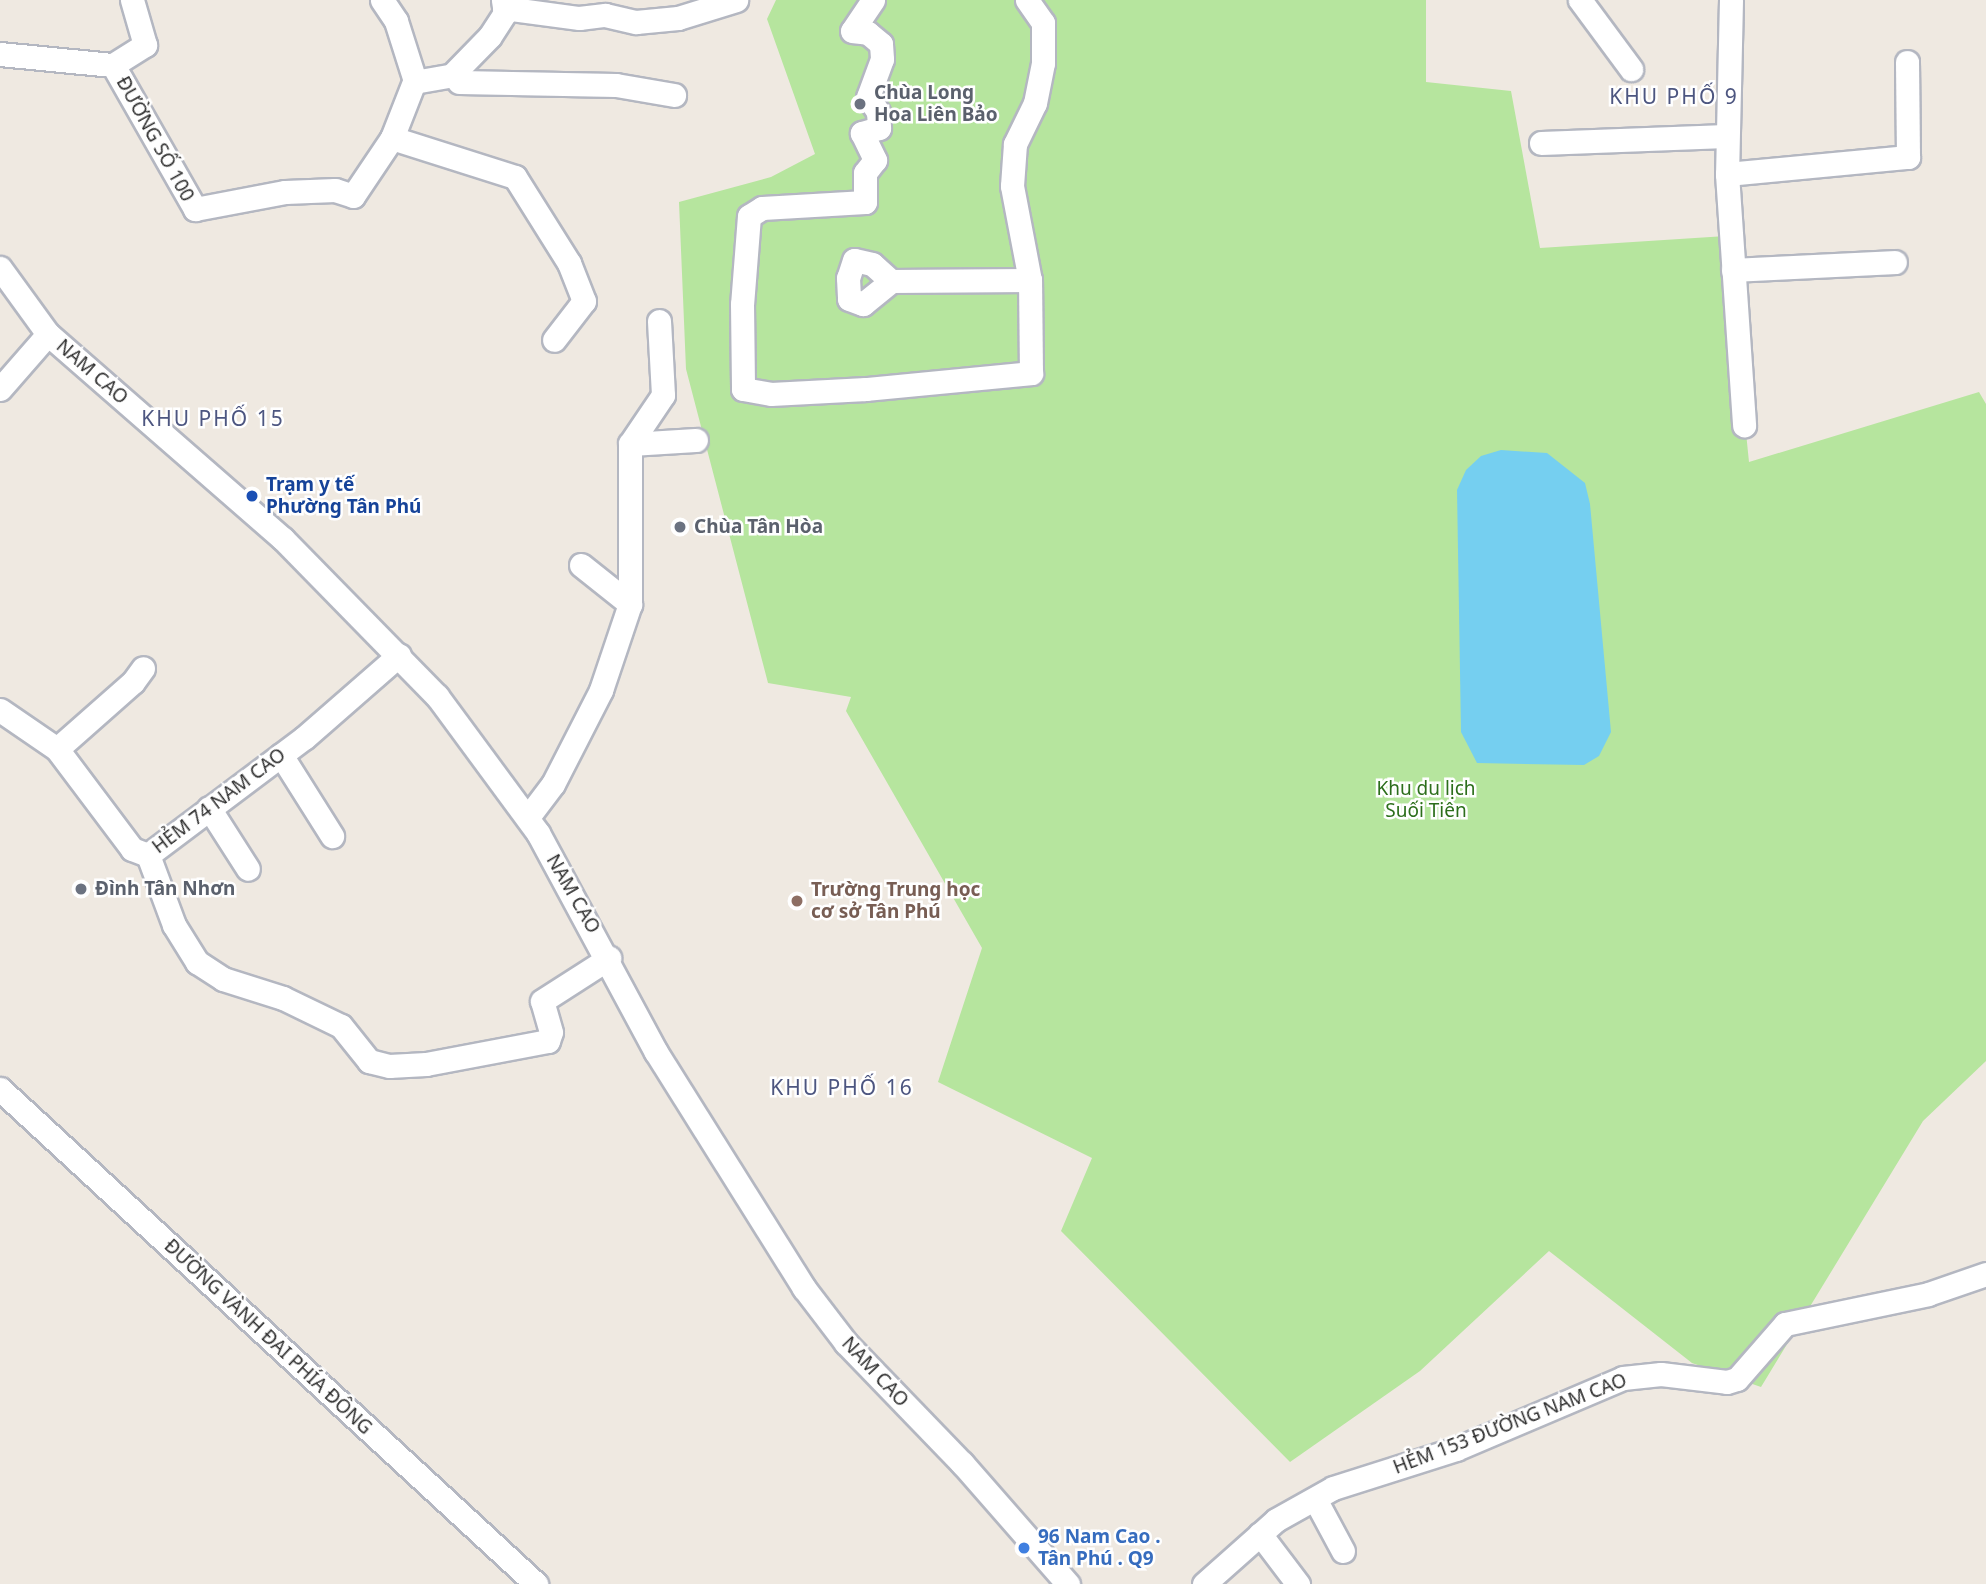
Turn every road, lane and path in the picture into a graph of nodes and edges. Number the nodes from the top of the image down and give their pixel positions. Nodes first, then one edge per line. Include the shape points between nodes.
1 (132, 0) edge
2 (382, 0) edge
3 (736, 0) edge
4 (873, 0) edge
5 (1027, 0) edge
6 (1580, 0) edge
7 (1731, 0) edge
8 (504, 4) edge
9 (0, 54) edge
10 (1907, 62) dead end
11 (113, 65) junction
12 (1631, 69) dead end
13 (455, 79) junction
14 (415, 81) junction
15 (674, 95) dead end
16 (1726, 136) junction
17 (392, 138) junction
18 (1541, 143) dead end
19 (1727, 174) junction
20 (1895, 262) dead end
21 (0, 268) edge
22 (1733, 270) junction
23 (1030, 280) junction
24 (891, 281) dead end
25 (659, 321) dead end
26 (48, 334) junction
27 (554, 340) dead end
28 (0, 389) edge
29 (1744, 425) dead end
30 (696, 440) dead end
31 (630, 444) junction
32 (580, 565) dead end
33 (630, 604) junction
34 (399, 655) junction
35 (143, 668) dead end
36 (0, 710) edge
37 (57, 749) junction
38 (281, 755) junction
39 (209, 808) junction
40 (528, 817) junction
41 (332, 836) dead end
42 (148, 855) junction
43 (247, 869) dead end
44 (609, 958) junction
45 (0, 1089) edge
46 (1986, 1274) edge
47 (1315, 1499) junction
48 (1260, 1534) junction
49 (1343, 1551) dead end
50 (537, 1584) edge
51 (1068, 1584) edge
52 (1204, 1584) edge
53 (1298, 1584) edge

1 - 11 street via 145,45
2 - 14 street via 396,21
3 - 8 street via 678,18 636,22 605,15 579,18
4 - 23 street via 852,30 867,33 881,44 882,58 867,97 878,112 879,128 862,133 876,160 865,173 865,202 762,208 749,216 742,304 743,389 771,394 866,389 1031,373
5 - 23 street via 1043,23 1043,63 1035,103 1015,144 1012,186
6 - 12 street
7 - 16 street
8 - 13 street via 490,36
9 - 11 street, ĐƯỜNG SỐ 100
10 - 19 street via 1908,157
11 - 17 street, ĐƯỜNG SỐ 100 via 195,209 285,192 335,190 353,196
13 - 14 street
13 - 15 street via 616,85
14 - 17 street
16 - 18 street
16 - 19 street
17 - 27 street via 515,177 569,263 584,301
19 - 22 street
20 - 22 street
21 - 26 street, NAM CAO
22 - 29 street
23 - 24 street
25 - 31 street via 663,395
26 - 28 street
26 - 34 street, NAM CAO via 283,539
30 - 31 street
31 - 33 street
32 - 33 street
33 - 40 street via 601,690 553,784
34 - 38 street, HẺM 74 NAM CAO
34 - 40 street, NAM CAO via 437,696
35 - 37 street
36 - 37 street, HẺM 74 NAM CAO
37 - 42 street, HẺM 74 NAM CAO via 132,849
38 - 39 street, HẺM 74 NAM CAO
38 - 41 street
39 - 42 street, HẺM 74 NAM CAO
39 - 43 street
40 - 44 street, NAM CAO
42 - 44 street via 174,925 197,962 223,979 274,995 341,1026 369,1061 389,1066 426,1064 548,1041 551,1031 542,1001
44 - 51 street, NAM CAO via 656,1052 804,1288 846,1343 962,1463
45 - 50 street, ĐƯỜNG VÀNH ĐAI PHÍA ĐÔNG
46 - 47 street, HẺM 153 ĐƯỜNG NAM CAO via 1928,1294 1785,1324 1737,1379 1727,1382 1661,1374 1623,1378 1456,1449 1334,1488
47 - 48 street, HẺM 153 ĐƯỜNG NAM CAO
47 - 49 street
48 - 52 street, HẺM 153 ĐƯỜNG NAM CAO
48 - 53 street

